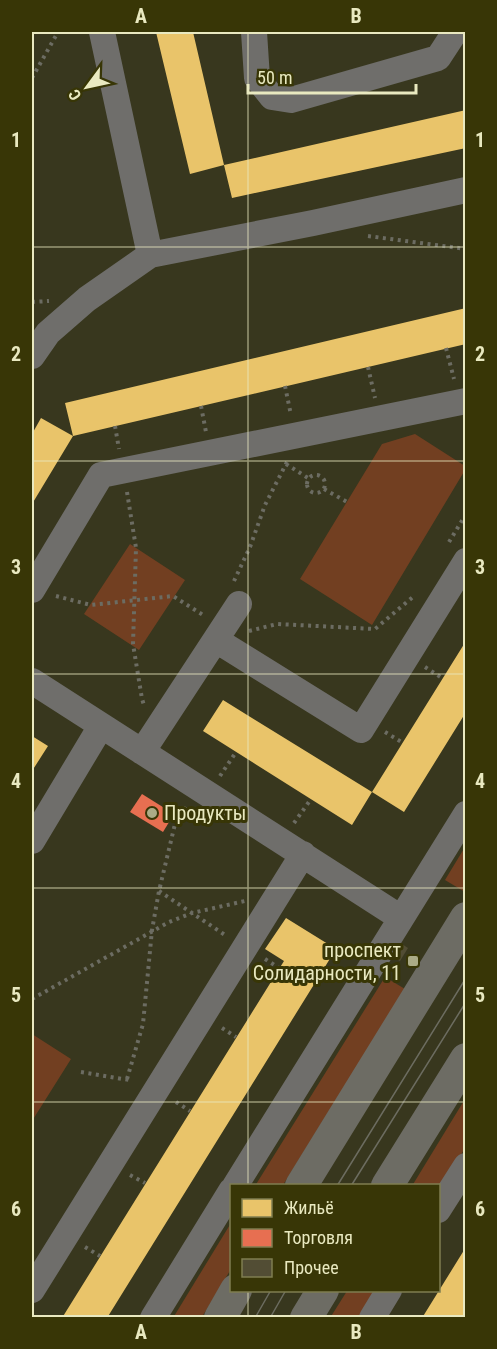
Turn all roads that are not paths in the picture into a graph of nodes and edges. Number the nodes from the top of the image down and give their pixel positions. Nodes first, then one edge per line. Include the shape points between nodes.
1 (102, 32) edge
2 (254, 32) edge
3 (455, 32) edge
4 (465, 190) edge
5 (150, 255) junction
6 (32, 356) edge
7 (462, 401) edge
8 (457, 552) edge
9 (32, 590) edge
10 (239, 604) road end
11 (220, 634) junction
12 (32, 681) edge
13 (101, 726) junction
14 (142, 752) junction
15 (465, 814) edge
16 (32, 841) edge
17 (303, 854) junction
18 (401, 918) junction
19 (465, 918) edge
20 (465, 1059) edge
21 (465, 1166) edge
22 (236, 1184) edge
23 (302, 1184) edge
24 (388, 1184) edge
25 (230, 1193) edge
26 (440, 1207) edge
27 (32, 1290) edge
28 (235, 1292) edge
29 (322, 1292) edge
30 (388, 1292) edge
31 (153, 1317) edge
32 (220, 1317) edge
33 (306, 1317) edge
34 (372, 1317) edge

1 - 5 street
2 - 3 street via 257,78 272,97 291,100 438,58
4 - 5 street
5 - 6 street via 87,299 48,333
7 - 9 street via 101,475
8 - 11 street via 361,730
10 - 11 street
11 - 14 street
12 - 13 street
13 - 14 street
13 - 16 street
14 - 17 street
15 - 18 street
17 - 18 street
17 - 27 street
18 - 22 street
19 - 23 main road
20 - 24 main road
21 - 26 street
25 - 31 street
28 - 32 main road
29 - 33 main road
30 - 34 street

